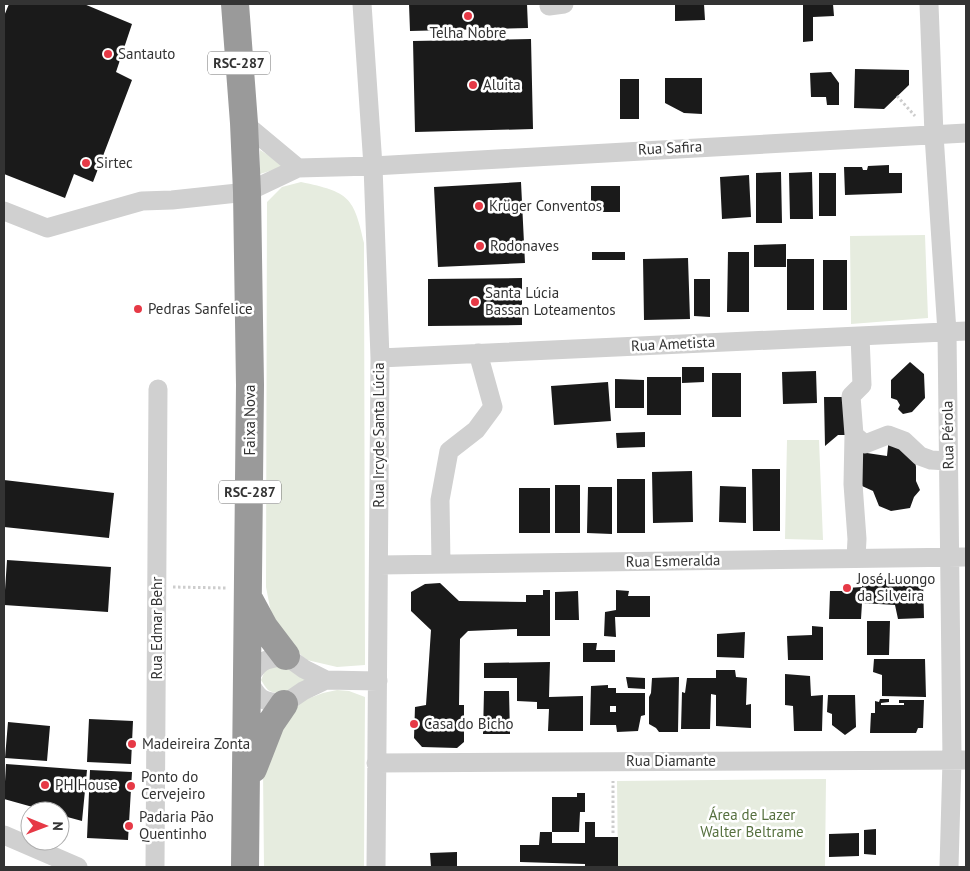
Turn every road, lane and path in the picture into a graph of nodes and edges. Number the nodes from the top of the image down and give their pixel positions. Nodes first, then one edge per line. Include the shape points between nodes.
1 (235, 4) edge
2 (362, 4) edge
3 (929, 4) edge
4 (897, 96) dead end
5 (916, 119) dead end
6 (244, 123) junction
7 (966, 133) edge
8 (934, 135) junction
9 (373, 166) junction
10 (298, 168) junction
11 (247, 192) junction
12 (4, 211) edge
13 (966, 330) edge
14 (947, 332) junction
15 (860, 336) junction
16 (478, 353) junction
17 (380, 358) junction
18 (158, 389) dead end
19 (854, 435) junction
20 (948, 461) junction
21 (958, 557) edge
22 (856, 558) junction
23 (441, 564) junction
24 (379, 565) junction
25 (195, 587) dead end
26 (238, 593) junction
27 (286, 656) junction
28 (248, 680) junction
29 (326, 680) junction
30 (378, 682) junction
31 (284, 704) junction
32 (959, 760) edge
33 (376, 762) junction
34 (613, 781) dead end
35 (246, 786) junction
36 (613, 833) dead end
37 (4, 835) edge
38 (243, 864) edge
39 (78, 867) edge
40 (155, 867) edge
41 (376, 867) edge
42 (950, 867) edge

1 - 6 highway, Faixa Nova / RSC-287
2 - 9 street, Rua Ircyde Santa Lúcia
3 - 8 street, Rua Pérola
4 - 5 path
6 - 10 street
6 - 11 highway, Faixa Nova / RSC-287
7 - 8 street, Rua Safira
8 - 9 street, Rua Safira
8 - 14 street, Rua Pérola
9 - 10 street, Rua Safira
9 - 17 street, Rua Ircyde Santa Lúcia
10 - 11 street
11 - 12 street via 142,201 47,228
11 - 26 highway, Faixa Nova / RSC-287 via 250,385
13 - 14 street, Rua Ametista
14 - 15 street, Rua Ametista
14 - 20 street, Rua Pérola
15 - 16 street, Rua Ametista
15 - 19 street via 862,385 851,396
16 - 17 street, Rua Ametista
16 - 23 street via 493,407 476,430 449,451 440,500
17 - 24 street, Rua Ircyde Santa Lúcia
18 - 40 street, Rua Edmar Behr
19 - 20 street via 865,444 888,435 904,441 920,456
19 - 22 street
20 - 21 street, Rua Pérola
21 - 22 street, Rua Esmeralda
21 - 32 street, Rua Pérola
22 - 23 street, Rua Esmeralda
23 - 24 street, Rua Esmeralda
24 - 30 street, Rua Ircyde Santa Lúcia
25 - 26 path
26 - 27 highway
26 - 28 highway, Faixa Nova / RSC-287
27 - 28 street via 267,659 257,666
27 - 29 street
28 - 31 street via 256,695 267,702
28 - 35 highway, Faixa Nova / RSC-287
29 - 30 street
29 - 31 street
30 - 33 street, Rua Ircyde Santa Lúcia
31 - 35 highway via 271,723
32 - 33 street, Rua Diamante
32 - 42 street, Rua Pérola
33 - 41 street, Rua Ircyde Santa Lúcia
34 - 36 path
35 - 38 highway, Faixa Nova / RSC-287
37 - 39 street

